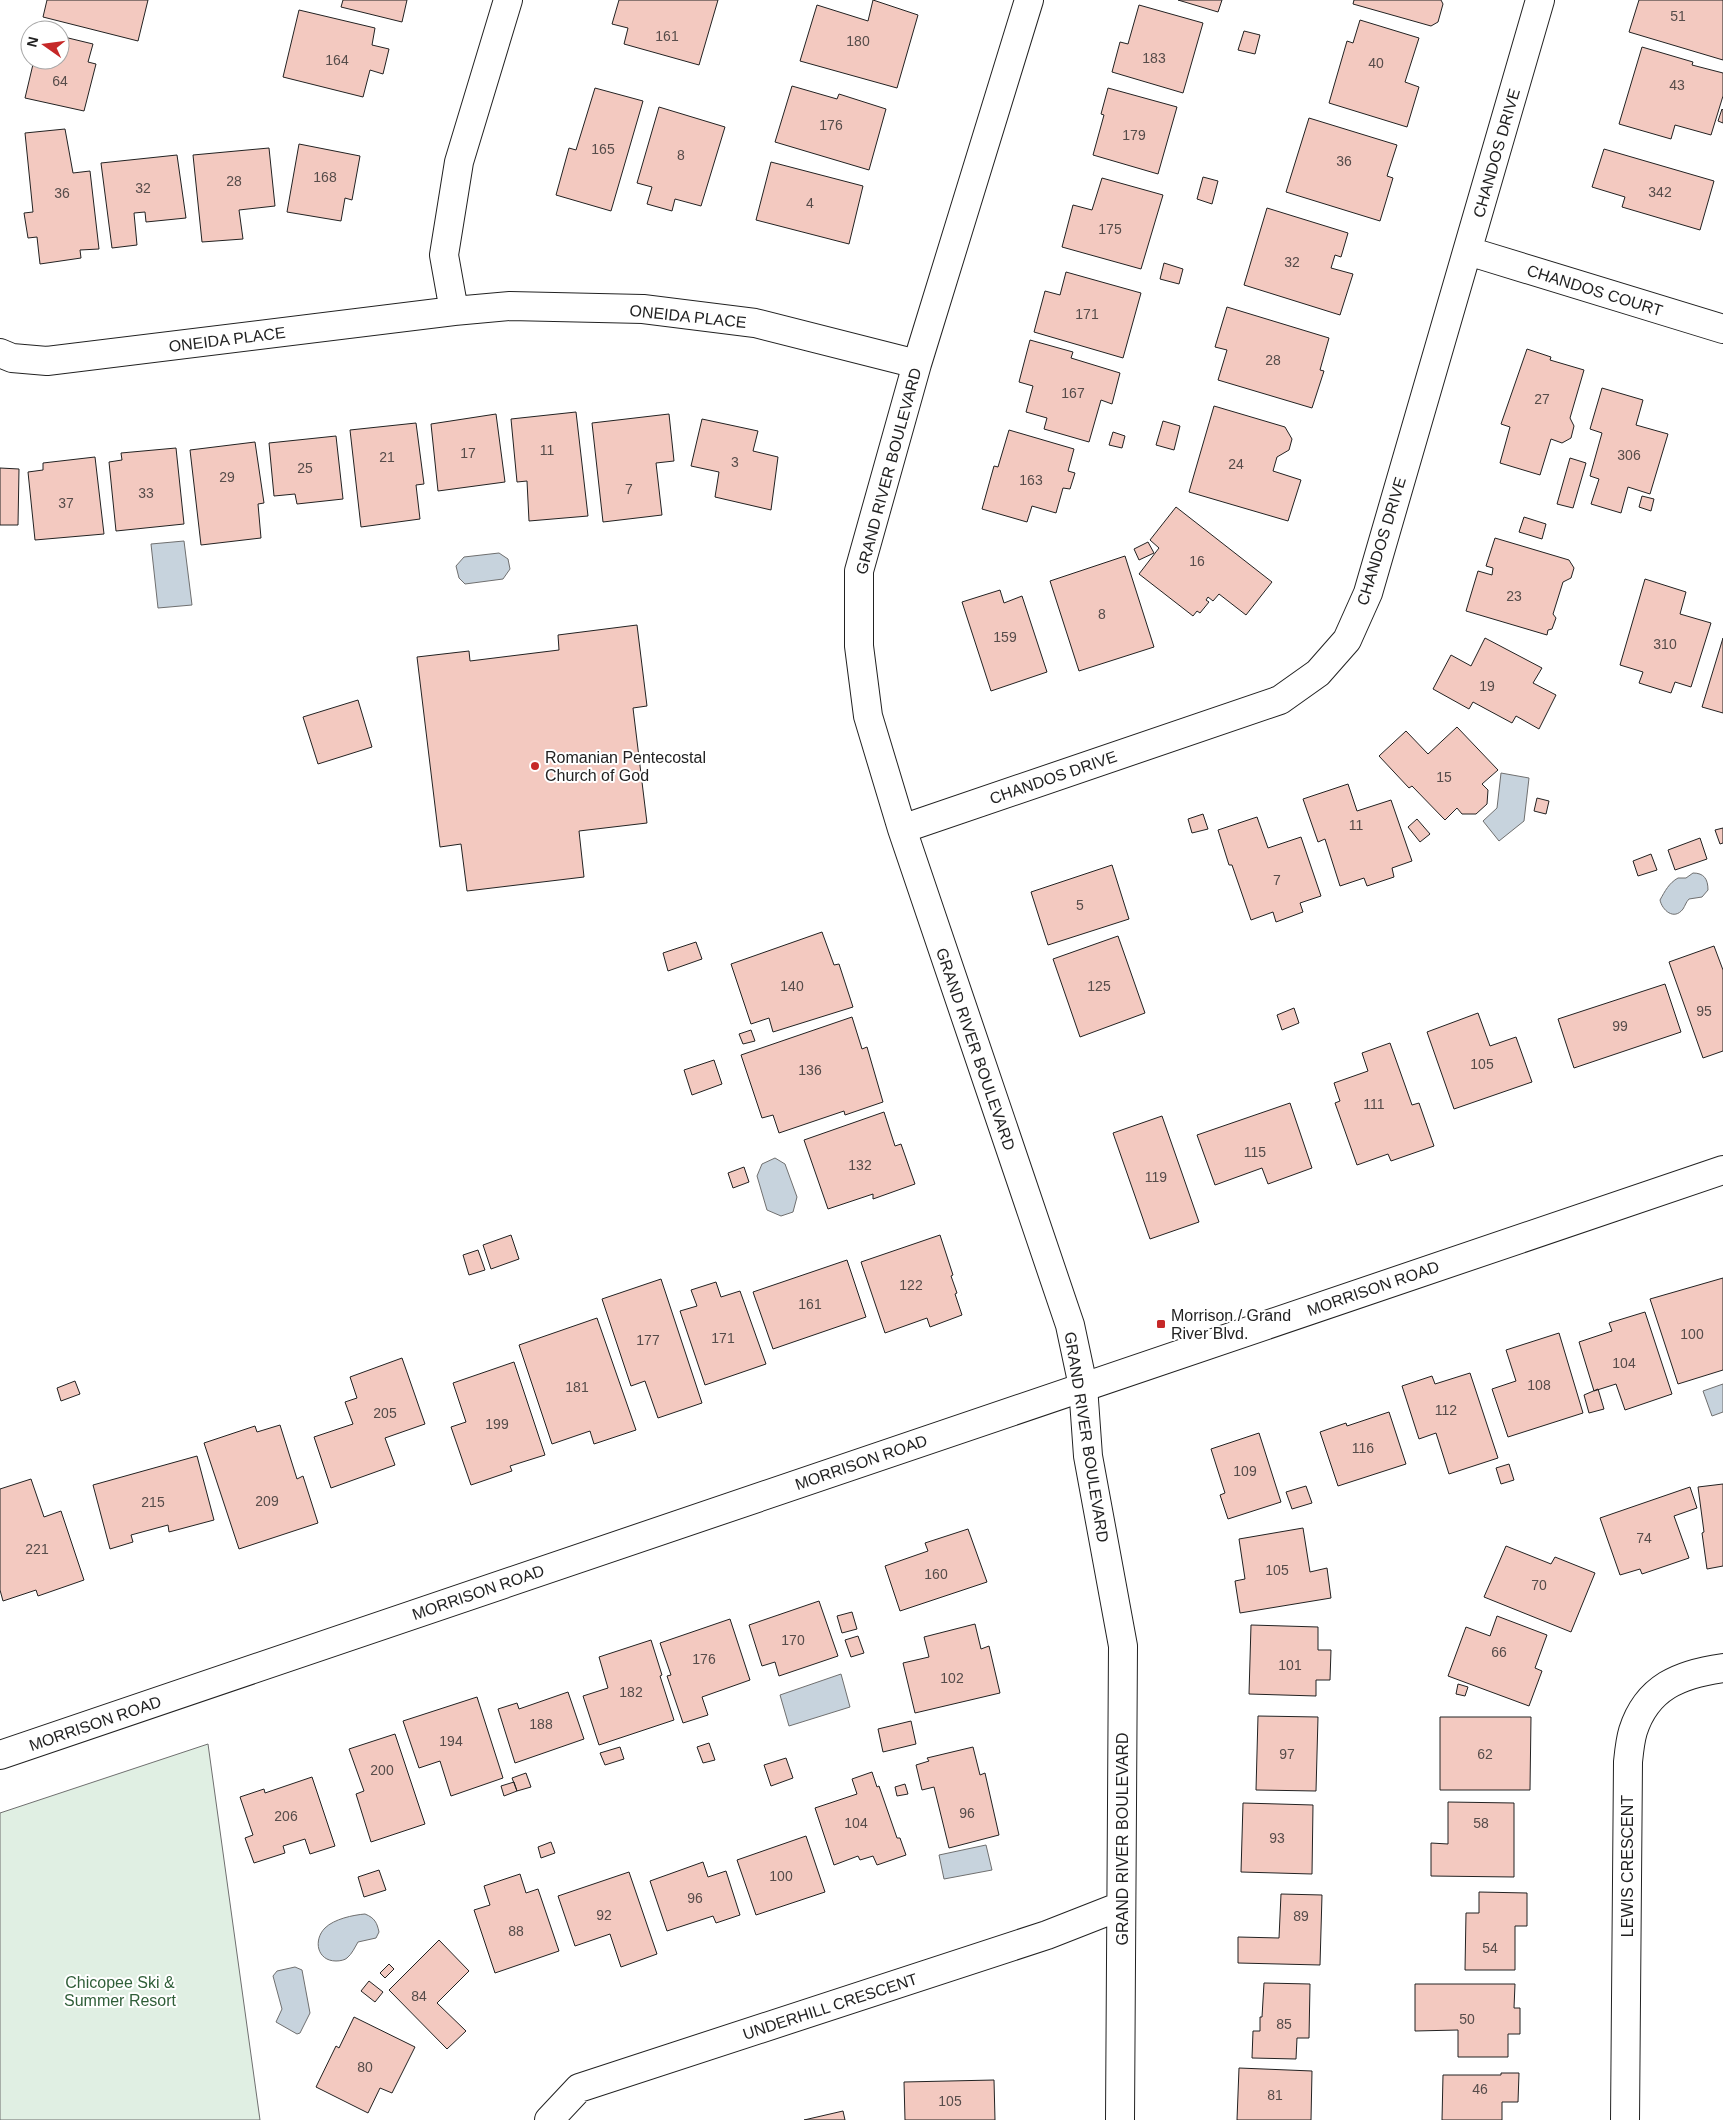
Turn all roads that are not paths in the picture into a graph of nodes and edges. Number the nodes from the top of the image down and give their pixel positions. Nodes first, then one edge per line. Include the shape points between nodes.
1 (508, 0) edge
2 (1030, 0) edge
3 (1540, 0) edge
4 (1468, 251) junction
5 (454, 311) junction
6 (1723, 329) edge
7 (0, 353) edge
8 (917, 364) junction
9 (902, 829) junction
10 (1723, 1170) edge
11 (1082, 1386) junction
12 (1723, 1668) edge
13 (0, 1755) edge
14 (1121, 1906) junction
15 (549, 2120) edge
16 (1120, 2120) edge
17 (1625, 2120) edge

1 - 5 street via 459,162 444,255
2 - 8 street, GRAND RIVER BOULEVARD
3 - 4 street, CHANDOS DRIVE
4 - 6 street, CHANDOS COURT
4 - 9 street, CHANDOS DRIVE via 1368,593 1347,640 1318,674 1280,700
5 - 7 street, ONEIDA PLACE via 47,361 12,358
5 - 8 street, ONEIDA PLACE via 510,306 643,309 755,323
8 - 9 street, GRAND RIVER BOULEVARD via 859,571 859,646 868,716
9 - 11 street, GRAND RIVER BOULEVARD via 1070,1325
10 - 11 street, MORRISON ROAD
11 - 13 street, MORRISON ROAD
11 - 14 street, GRAND RIVER BOULEVARD via 1088,1456 1123,1646
12 - 17 street, LEWIS CRESCENT via 1679,1678 1649,1698 1633,1731 1628,1762
14 - 15 street, UNDERHILL CRESCENT via 1046,1935 579,2088
14 - 16 street, GRAND RIVER BOULEVARD

